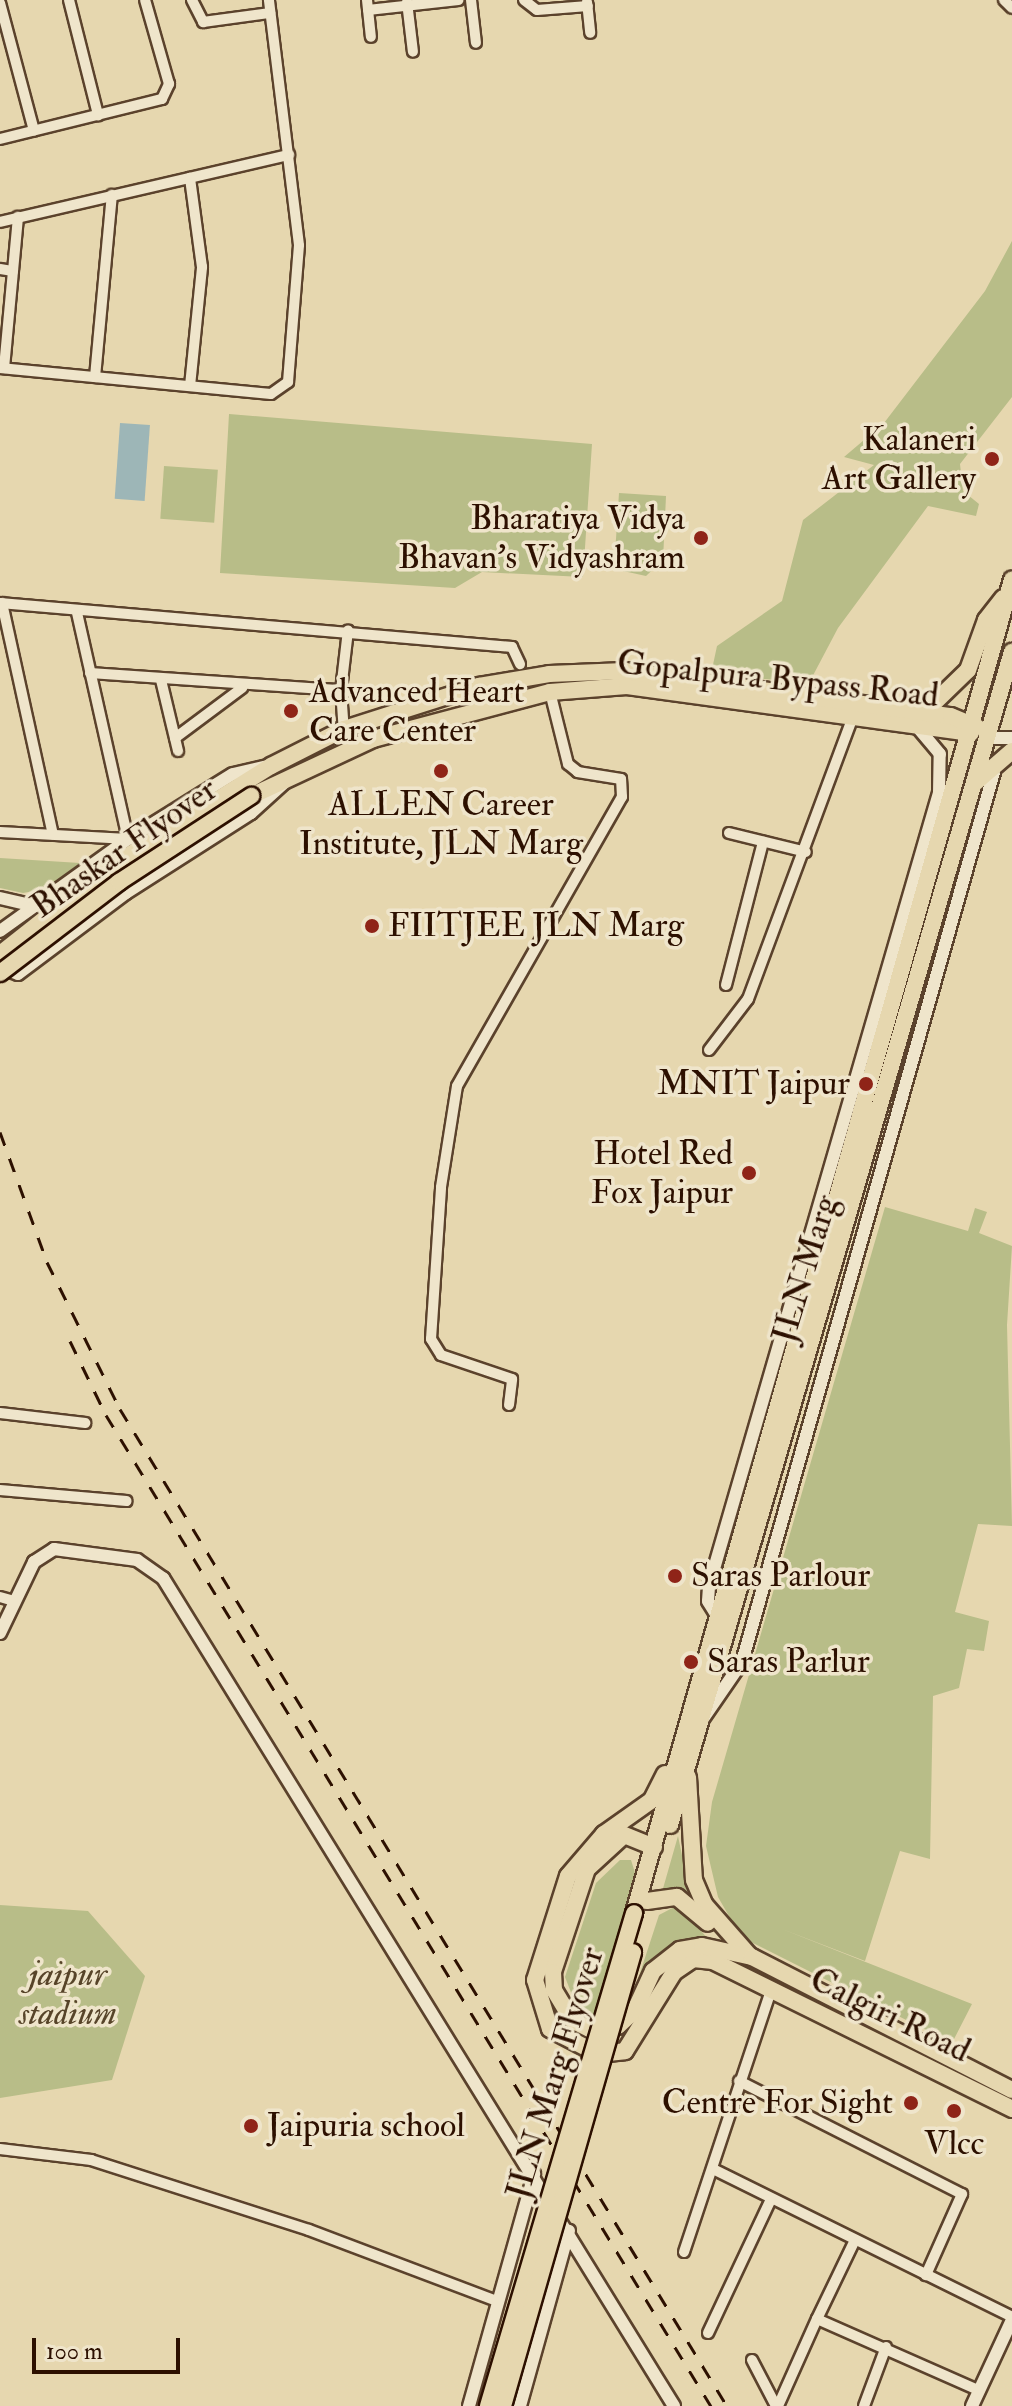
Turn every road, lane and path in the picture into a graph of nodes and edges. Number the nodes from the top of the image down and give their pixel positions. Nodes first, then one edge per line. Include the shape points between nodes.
1 (69, 0) edge
2 (145, 0) edge
3 (192, 0) edge
4 (269, 0) edge
5 (458, 0) edge
6 (471, 0) edge
7 (524, 0) edge
8 (1004, 0) edge
9 (0, 3) edge
10 (408, 3) edge
11 (587, 3) edge
12 (367, 5) edge
13 (1012, 8) edge
14 (270, 13) junction
15 (590, 33) dead end
16 (371, 37) dead end
17 (476, 43) dead end
18 (413, 52) dead end
19 (98, 115) junction
20 (34, 131) junction
21 (0, 139) edge
22 (289, 155) junction
23 (190, 178) junction
24 (112, 195) junction
25 (18, 217) junction
26 (0, 222) edge
27 (0, 269) edge
28 (13, 271) junction
29 (2, 368) edge
30 (95, 377) junction
31 (190, 386) junction
32 (1010, 586) edge
33 (1, 603) edge
34 (77, 612) junction
35 (348, 630) junction
36 (1012, 652) edge
37 (520, 664) dead end
38 (90, 673) junction
39 (626, 678) junction
40 (161, 680) junction
41 (242, 688) junction
42 (341, 690) junction
43 (550, 692) junction
44 (901, 709) junction
45 (854, 714) junction
46 (913, 723) junction
47 (968, 728) junction
48 (344, 729) junction
49 (989, 734) junction
50 (1012, 737) edge
51 (175, 738) junction
52 (178, 751) dead end
53 (1012, 751) edge
54 (271, 766) junction
55 (994, 772) junction
56 (286, 777) junction
57 (975, 783) junction
58 (247, 789) junction
59 (0, 832) edge
60 (729, 833) dead end
61 (53, 834) junction
62 (128, 839) junction
63 (763, 842) junction
64 (806, 852) junction
65 (0, 898) edge
66 (948, 903) junction
67 (36, 906) junction
68 (0, 931) edge
69 (895, 946) junction
70 (0, 954) edge
71 (0, 967) edge
72 (0, 973) edge
73 (726, 985) dead end
74 (891, 995) junction
75 (709, 1050) dead end
76 (848, 1128) junction
77 (509, 1405) dead end
78 (0, 1413) edge
79 (85, 1423) dead end
80 (0, 1490) edge
81 (127, 1501) dead end
82 (0, 1597) edge
83 (14, 1601) junction
84 (0, 1633) edge
85 (674, 1756) junction
86 (687, 1767) junction
87 (654, 1847) junction
88 (647, 1901) junction
89 (638, 1916) junction
90 (725, 1950) junction
91 (752, 1957) junction
92 (734, 1972) junction
93 (771, 1991) junction
94 (739, 2081) junction
95 (1012, 2090) edge
96 (1012, 2109) edge
97 (0, 2149) edge
98 (713, 2169) junction
99 (534, 2174) junction
100 (771, 2199) junction
101 (569, 2231) junction
102 (855, 2240) junction
103 (684, 2252) dead end
104 (926, 2275) junction
105 (497, 2301) junction
106 (817, 2319) junction
107 (1012, 2319) edge
108 (708, 2333) dead end
109 (886, 2347) junction
110 (752, 2360) dead end
111 (978, 2390) junction
112 (469, 2406) edge
113 (488, 2406) edge
114 (503, 2406) edge
115 (520, 2406) edge
116 (674, 2406) edge
117 (777, 2406) edge
118 (864, 2406) edge
119 (972, 2406) edge

1 - 19 street
2 - 19 street via 168,94
3 - 14 street via 203,22
4 - 14 street
5 - 10 street
6 - 17 street
7 - 11 street via 537,10
8 - 13 street
9 - 20 street
10 - 12 street
10 - 18 street
11 - 15 street
12 - 16 street
14 - 22 street
19 - 20 street
20 - 21 street
22 - 23 street
22 - 31 street via 299,245 288,382 271,394
23 - 24 street
23 - 31 street via 202,267
24 - 25 street
24 - 30 street
25 - 26 street
25 - 28 street
27 - 28 street
28 - 29 street
29 - 30 street
30 - 31 street
32 - 44 main road via 986,620 968,670 934,703
32 - 47 main road, JLN Marg
33 - 34 street
33 - 61 street
34 - 35 street
34 - 38 street
35 - 37 street via 512,647
35 - 42 street
36 - 49 main road, JLN Marg
38 - 40 street
38 - 62 street
39 - 43 main road, Gopalpura Bypass Road
39 - 44 main road, Gopalpura Bypass Road
39 - 45 main road, Gopalpura Bypass Road
39 - 48 main road, Gopalpura Bypass Road via 549,674 479,686
40 - 41 street
40 - 51 street
41 - 42 street
41 - 51 street
42 - 48 street
43 - 56 main road, Gopalpura Bypass Road via 387,734
43 - 77 street via 568,764 578,772 621,779 622,797 457,1086 441,1187 431,1339 441,1355 512,1379
44 - 47 main road, Gopalpura Bypass Road
45 - 46 main road, Gopalpura Bypass Road
45 - 64 street
46 - 47 main road, Gopalpura Bypass Road
46 - 69 street via 940,754 942,768
47 - 49 main road
47 - 74 main road, JLN Marg
48 - 54 main road, Gopalpura Bypass Road
49 - 50 street
49 - 57 main road, JLN Marg
51 - 52 street
53 - 55 main road
54 - 58 main road, Bhaskar Flyover
54 - 62 street via 233,774
55 - 57 main road
55 - 66 street
56 - 58 main road, Bhaskar Flyover
56 - 71 street via 283,787 251,813 126,893 18,974
57 - 66 main road, JLN Marg
58 - 70 main road, Bhaskar Flyover via 110,867
58 - 72 main road, Bhaskar Flyover, bridge
59 - 61 street
60 - 63 street
61 - 62 street
62 - 67 street
63 - 64 street
63 - 73 street
64 - 75 street via 748,999
65 - 67 street
66 - 86 main road, JLN Marg
67 - 68 street
69 - 74 main road
69 - 76 street
74 - 76 main road, JLN Marg
76 - 85 main road, JLN Marg
78 - 79 street
80 - 81 street
82 - 83 street
83 - 84 street
83 - 99 street via 34,1562 54,1549 137,1560 163,1578
85 - 87 main road, JLN Marg Flyover
85 - 92 main road, Calgiri Road via 652,1800 604,1834 568,1876 535,1980 539,2009 550,2029 568,2042 613,2055 625,2051 674,1972 693,1959
86 - 88 main road, JLN Marg
86 - 91 main road via 694,1880 704,1904
87 - 89 main road, JLN Marg Flyover
87 - 90 main road via 624,1835 587,1869 553,1972 563,2008 590,2029 618,2026 635,2010 653,1971 670,1956 702,1946
88 - 89 main road, JLN Marg Flyover
88 - 90 main road via 677,1897 687,1902
89 - 113 main road, JLN Marg Flyover, bridge
89 - 114 main road, JLN Marg Flyover, bridge
90 - 91 main road
90 - 92 main road
91 - 95 main road, Calgiri Road
92 - 93 main road, Calgiri Road
93 - 94 street
93 - 96 main road, Calgiri Road
94 - 98 street
94 - 104 street via 962,2194
97 - 105 street via 91,2160 309,2230
98 - 100 street
98 - 103 street
99 - 101 street
99 - 105 street
100 - 102 street
100 - 108 street
101 - 115 street
101 - 116 street
102 - 104 street
102 - 106 street
104 - 107 street
105 - 112 street
106 - 109 street
106 - 117 street
107 - 111 street
109 - 111 street
109 - 118 street
110 - 117 street
111 - 119 street

